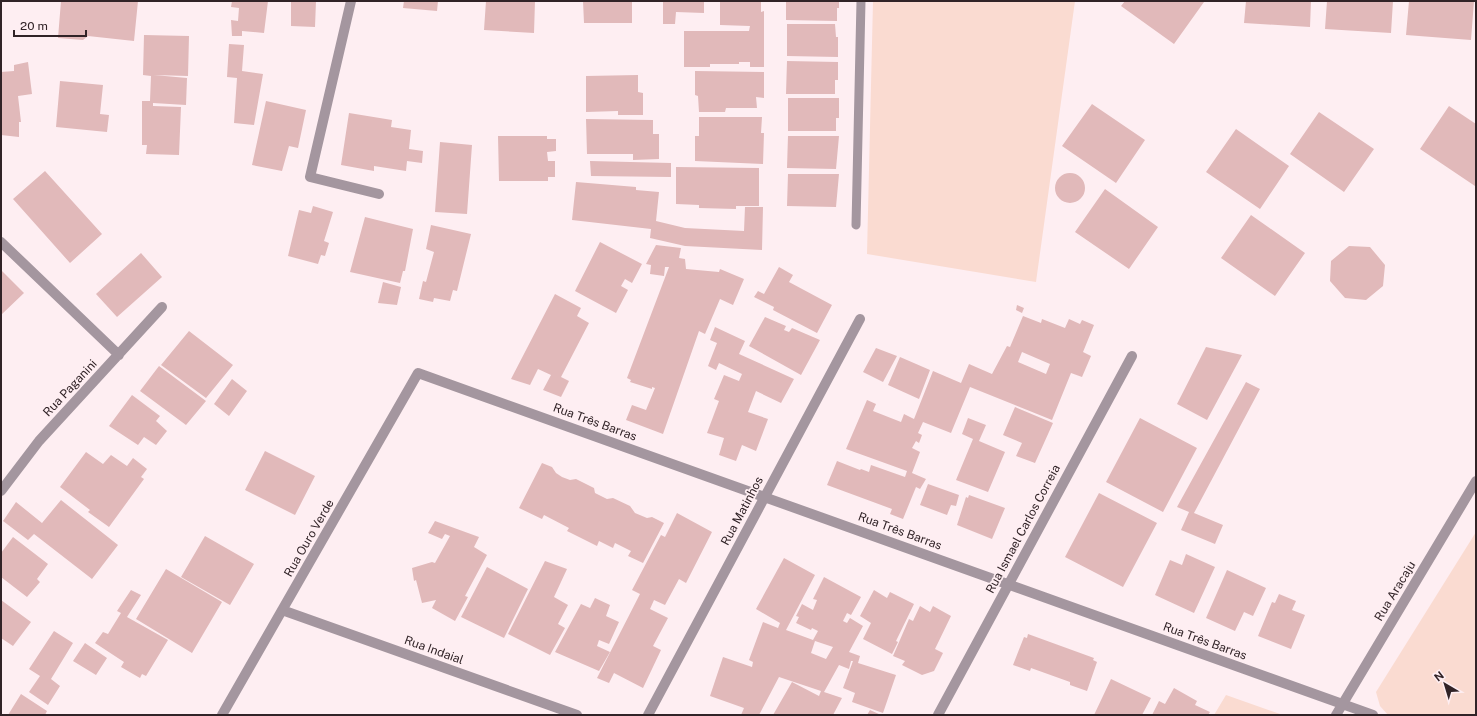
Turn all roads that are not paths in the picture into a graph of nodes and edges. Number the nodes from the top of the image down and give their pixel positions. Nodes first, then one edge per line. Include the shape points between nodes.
1 (351, 1) edge
2 (861, 1) edge
3 (379, 194) dead end
4 (856, 225) dead end
5 (1, 242) edge
6 (162, 307) dead end
7 (860, 319) dead end
8 (119, 355) junction
9 (1132, 356) dead end
10 (418, 373) joint
11 (1476, 481) edge
12 (1, 491) edge
13 (765, 496) junction
14 (1008, 584) junction
15 (282, 610) junction
16 (1342, 704) junction
17 (222, 715) edge
18 (577, 715) edge
19 (648, 715) edge
20 (938, 715) edge
21 (1336, 715) edge
22 (1373, 715) edge

1 - 3 street via 310,177
2 - 4 lane
5 - 8 street
6 - 8 street, Rua Paganini
7 - 13 street, Rua Matinhos
8 - 12 street, Rua Paganini via 39,441
9 - 14 street, Rua Ismael Carlos Correia
10 - 13 street, Rua Três Barras
10 - 15 street, Rua Ouro Verde
11 - 16 street, Rua Aracaju
13 - 14 street, Rua Três Barras
13 - 19 street, Rua Matinhos
14 - 16 street, Rua Três Barras
14 - 20 street, Rua Ismael Carlos Correia
15 - 17 street, Rua Ouro Verde
15 - 18 street, Rua Indaial
16 - 21 street, Rua Aracaju
16 - 22 street, Rua Três Barras

